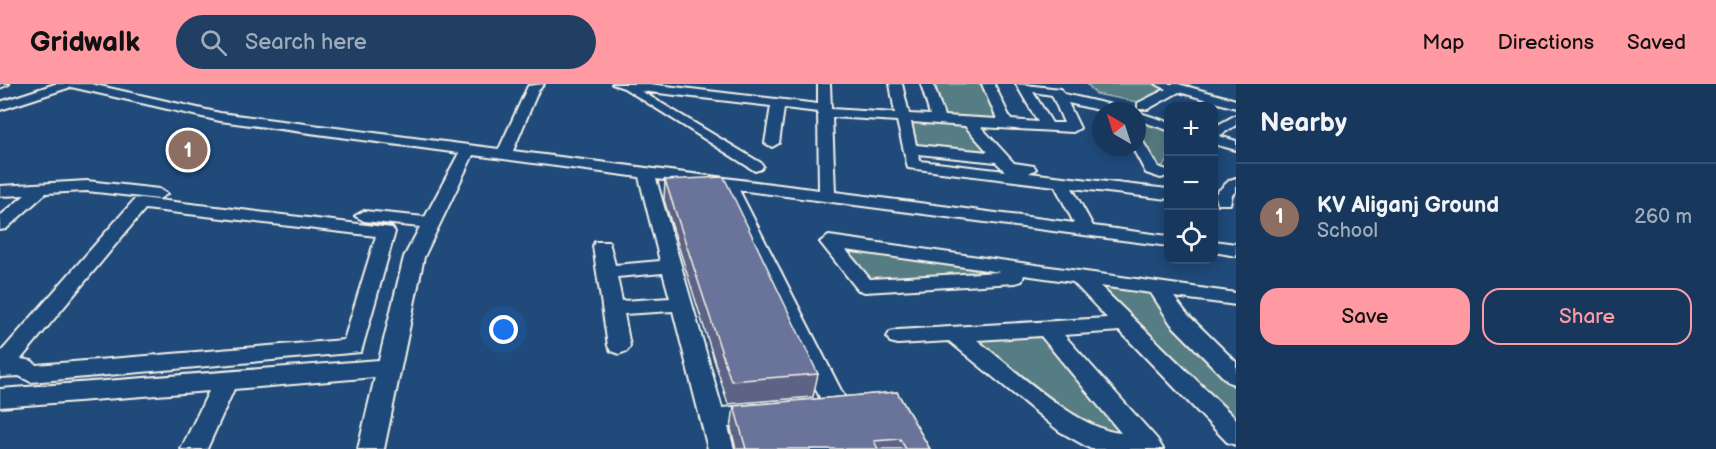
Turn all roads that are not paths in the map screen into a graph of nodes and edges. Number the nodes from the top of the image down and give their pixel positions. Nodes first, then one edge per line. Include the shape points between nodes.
1 (68, 84) edge
2 (74, 84) edge
3 (538, 84) edge
4 (762, 84) edge
5 (824, 84) edge
6 (896, 84) edge
7 (927, 84) edge
8 (988, 84) edge
9 (1162, 84) edge
10 (621, 85) edge
11 (1023, 86) edge
12 (1076, 87) dead end
13 (1178, 88) junction
14 (1057, 90) edge
15 (1215, 98) junction
16 (761, 102) junction
17 (1092, 102) edge
18 (1208, 102) edge
19 (778, 104) junction
20 (1236, 104) edge
21 (0, 106) edge
22 (1146, 107) edge
23 (825, 111) junction
24 (1146, 114) edge
25 (1236, 119) edge
26 (903, 120) junction
27 (938, 120) junction
28 (968, 121) junction
29 (1005, 123) junction
30 (1164, 123) edge
31 (1046, 124) junction
32 (1218, 130) edge
33 (1218, 140) edge
34 (772, 143) dead end
35 (1236, 146) edge
36 (909, 148) junction
37 (468, 149) junction
38 (504, 154) junction
39 (1144, 156) edge
40 (1001, 158) junction
41 (755, 166) dead end
42 (646, 173) junction
43 (1158, 178) edge
44 (1061, 182) junction
45 (727, 183) junction
46 (1236, 183) edge
47 (41, 189) junction
48 (0, 191) edge
49 (827, 196) junction
50 (1224, 200) edge
51 (430, 223) junction
52 (0, 225) edge
53 (1087, 231) junction
54 (1164, 241) edge
55 (602, 246) dead end
56 (1218, 248) edge
57 (1236, 250) edge
58 (671, 266) junction
59 (1031, 270) junction
60 (607, 272) junction
61 (1079, 277) junction
62 (1158, 288) junction
63 (1236, 299) edge
64 (682, 303) junction
65 (613, 309) junction
66 (1125, 324) junction
67 (1046, 328) junction
68 (953, 333) junction
69 (898, 337) dead end
70 (619, 346) dead end
71 (389, 368) junction
72 (0, 369) edge
73 (1236, 376) edge
74 (226, 381) junction
75 (0, 398) edge
76 (713, 419) junction
77 (1236, 435) edge
78 (1149, 448) edge
79 (194, 449) edge
80 (371, 449) edge
81 (721, 449) edge

1 - 21 street
2 - 37 street via 220,117
3 - 38 street via 532,89
4 - 16 street
5 - 23 street
6 - 26 street
7 - 27 street
8 - 29 street
9 - 13 street
10 - 16 street
10 - 41 street
11 - 14 street
11 - 31 street
12 - 14 street
13 - 15 street
13 - 22 street
14 - 17 street
14 - 31 street via 1073,128
15 - 18 street
15 - 20 street
16 - 19 street
19 - 23 street
19 - 34 street
23 - 26 street
23 - 49 street
24 - 30 street
25 - 32 street
26 - 27 street
26 - 36 street
27 - 28 street
28 - 29 street
28 - 40 street
29 - 31 street
33 - 35 street
36 - 40 street
36 - 44 street via 913,165
37 - 38 street
37 - 51 street
38 - 42 street
39 - 43 street
40 - 43 street via 1009,167
42 - 45 street
42 - 58 street
43 - 44 street
44 - 53 street
45 - 49 street
45 - 76 street via 837,408
46 - 50 street via 1222,194
47 - 48 street
47 - 51 street via 87,186
47 - 52 street
49 - 53 street
51 - 71 street via 414,257
53 - 54 street
55 - 60 street
56 - 57 street
58 - 60 street
58 - 64 street
59 - 59 street via 1033,276 865,285 829,242
59 - 61 street
60 - 65 street
61 - 62 street
61 - 66 street
62 - 63 street
62 - 73 street via 1179,319
64 - 65 street
64 - 76 street
65 - 70 street
66 - 67 street
66 - 77 street
67 - 68 street
67 - 78 street
68 - 69 street
68 - 78 street via 1068,424 1101,442
71 - 74 street
71 - 80 street
72 - 72 street via 141,203 386,232 353,347 31,374 24,367
74 - 75 street
74 - 79 street
76 - 81 street

